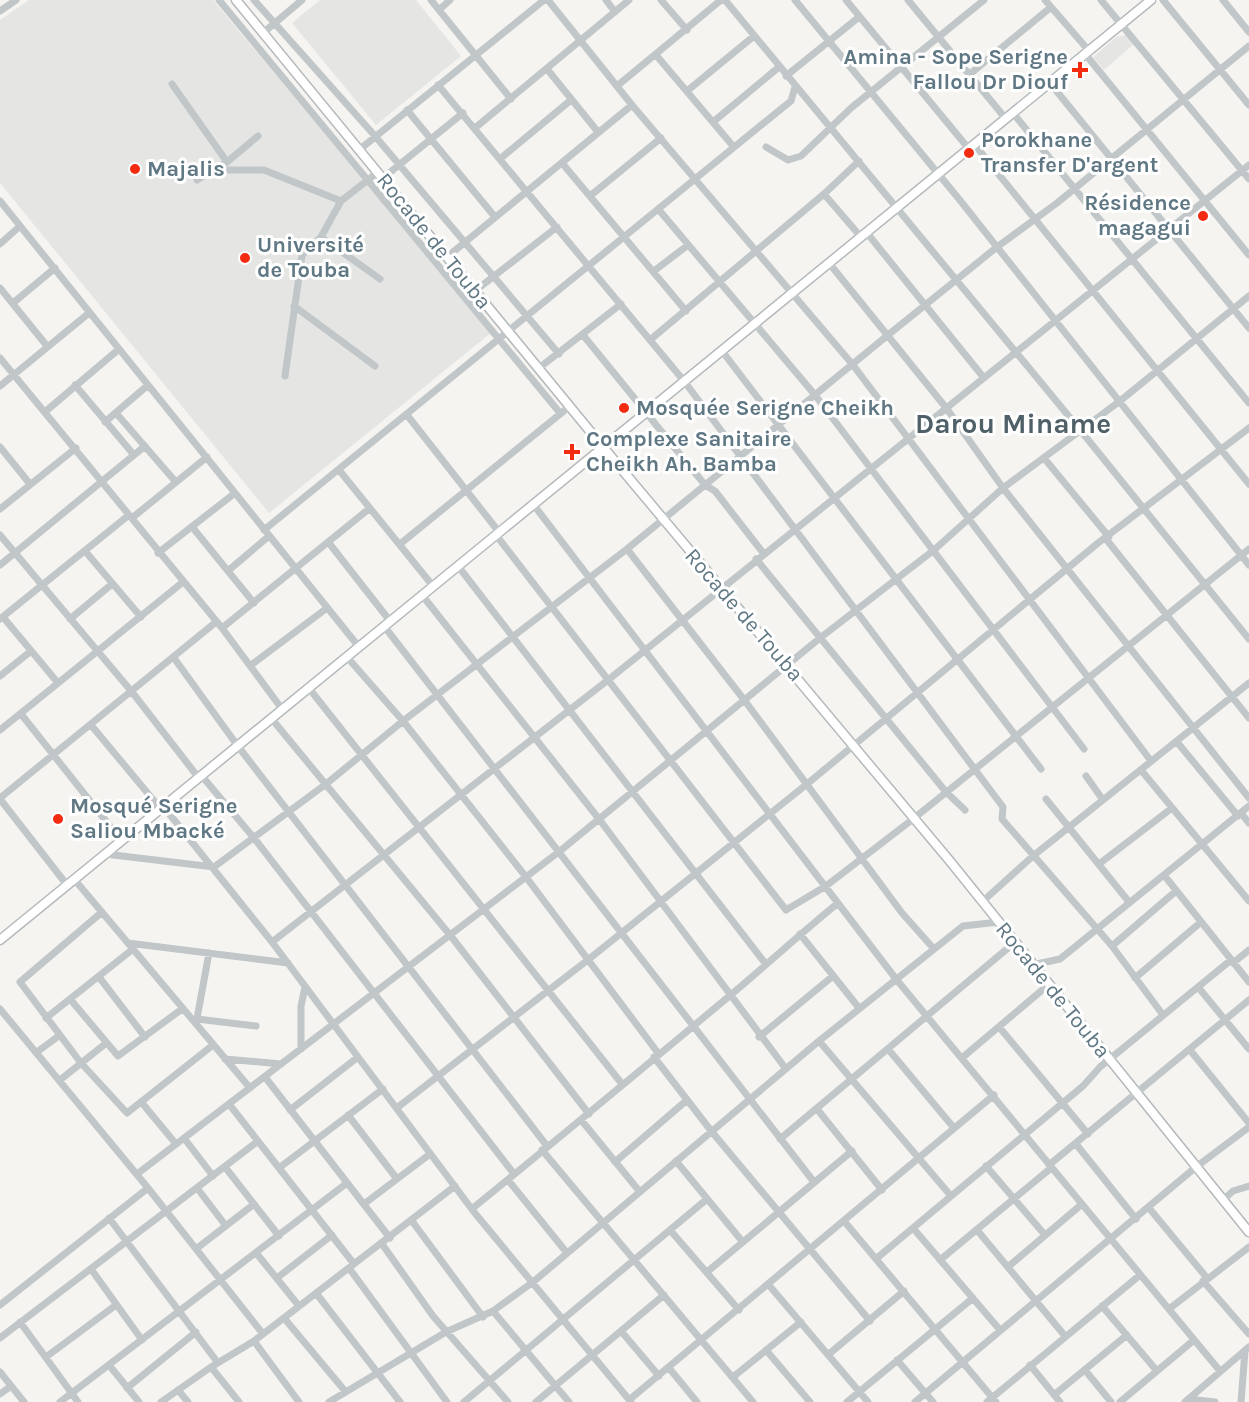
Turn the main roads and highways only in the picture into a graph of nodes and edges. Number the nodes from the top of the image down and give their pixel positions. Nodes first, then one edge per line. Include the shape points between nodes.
1 (236, 0) edge
2 (1151, 0) edge
3 (603, 447) junction
4 (0, 940) edge
5 (1249, 1232) edge

1 - 3 main road, Rocade de Touba
2 - 3 main road
3 - 4 main road
3 - 5 main road, Rocade de Touba via 999,922

